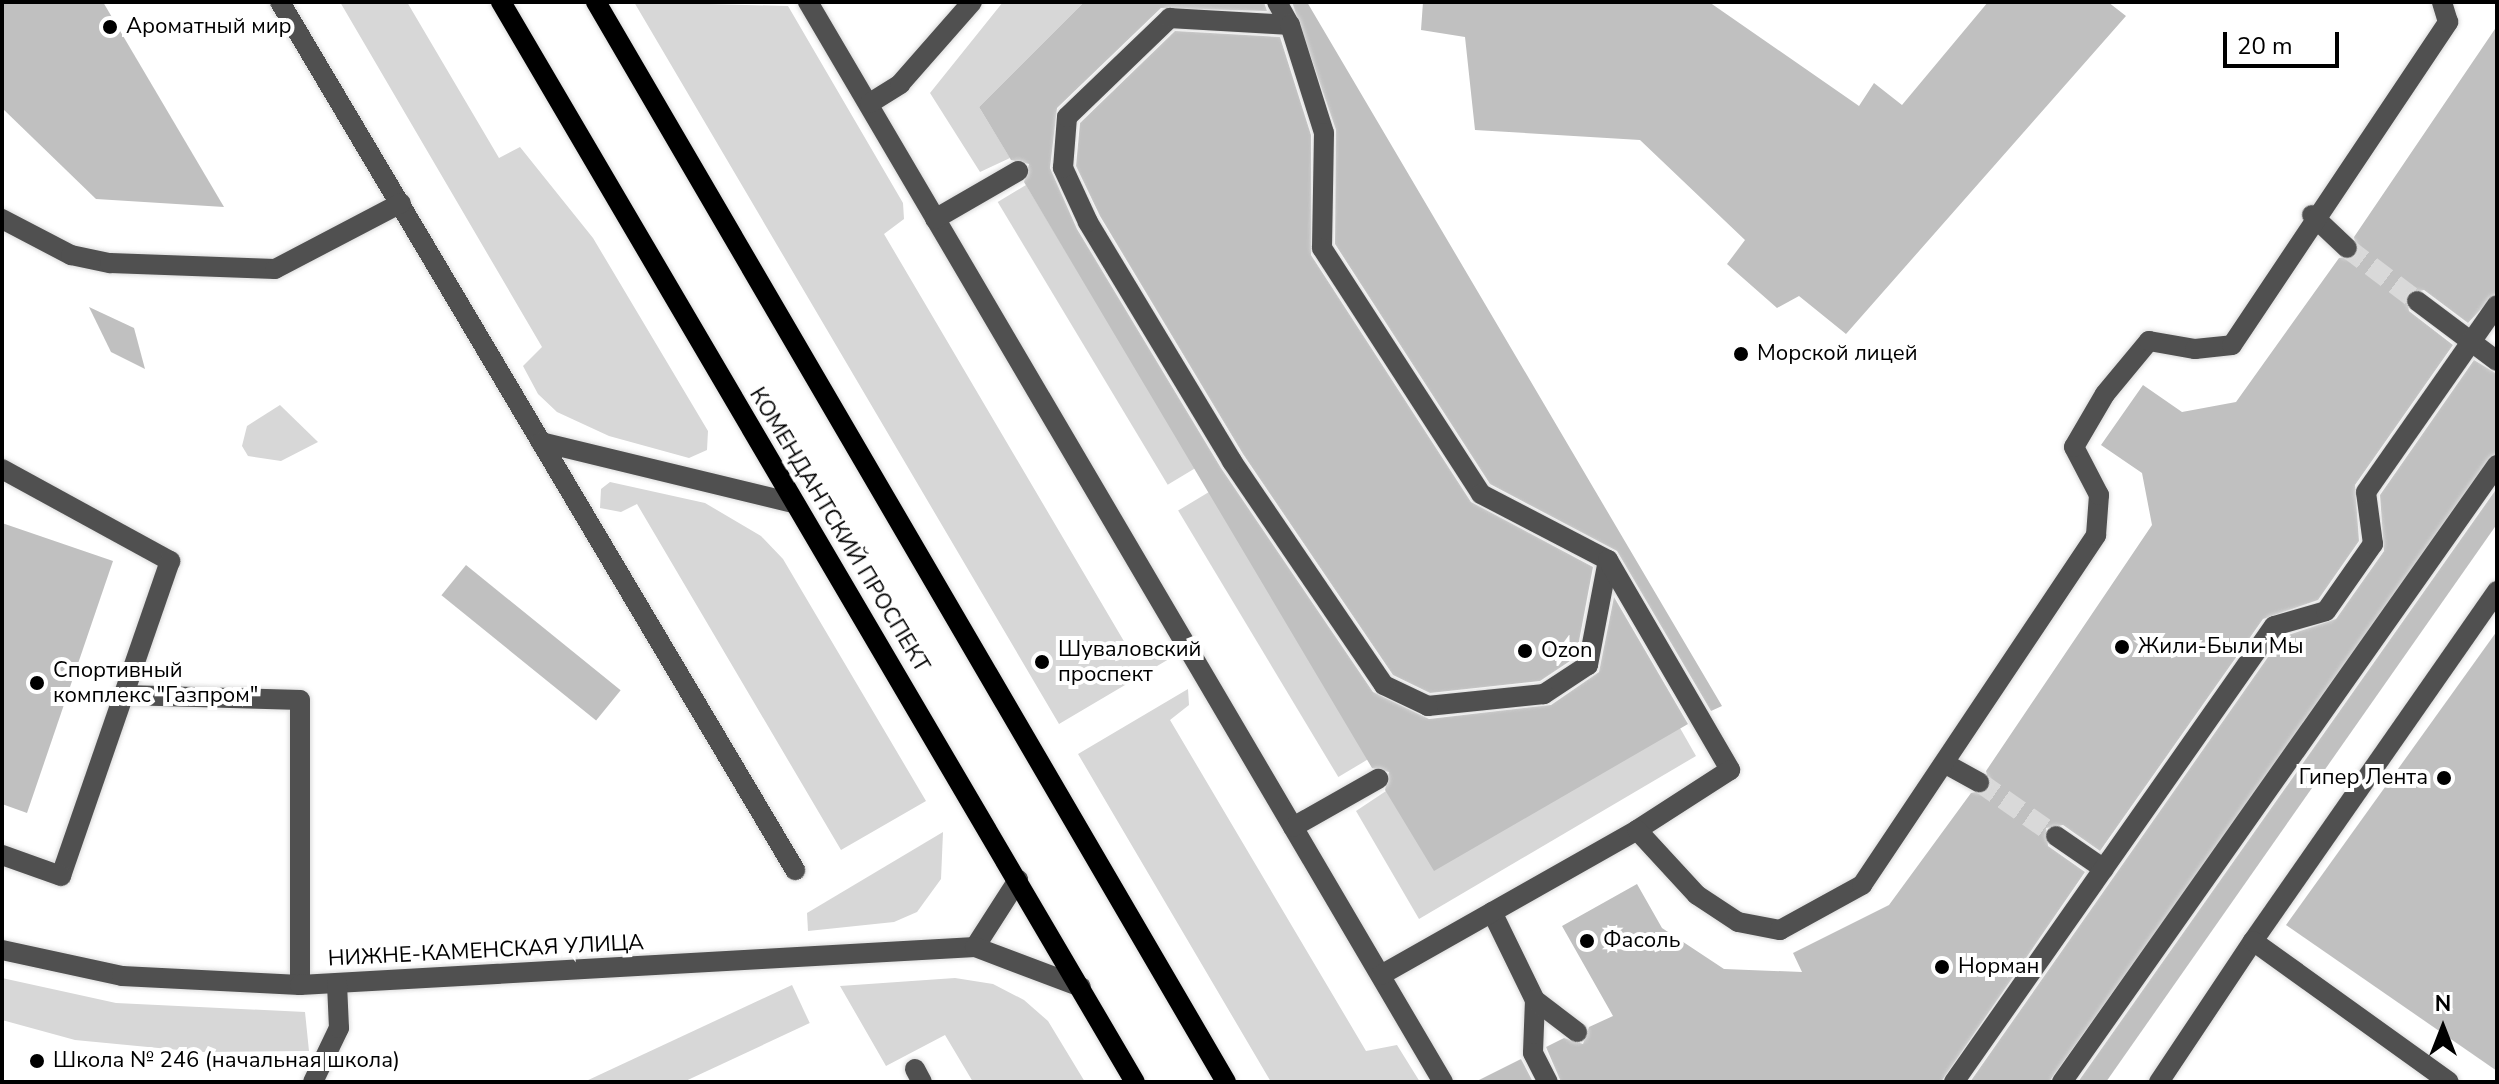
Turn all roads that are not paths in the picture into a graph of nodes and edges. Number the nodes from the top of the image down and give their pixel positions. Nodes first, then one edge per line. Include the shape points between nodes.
1 (280, 2) edge
2 (501, 2) edge
3 (596, 2) edge
4 (808, 2) edge
5 (972, 2) edge
6 (1277, 2) edge
7 (2442, 2) edge
8 (1290, 25) junction
9 (870, 103) junction
10 (1018, 171) dead end
11 (401, 203) junction
12 (2312, 215) junction
13 (2, 219) edge
14 (935, 219) junction
15 (2347, 248) tunnel mouth
16 (2417, 301) tunnel mouth
17 (2497, 305) edge
18 (2471, 342) junction
19 (2497, 361) edge
20 (541, 442) junction
21 (2497, 465) edge
22 (2, 469) edge
23 (794, 503) junction
24 (1608, 560) junction
25 (2497, 591) edge
26 (126, 695) junction
27 (1946, 764) junction
28 (1378, 779) dead end
29 (1979, 782) tunnel mouth
30 (1293, 827) junction
31 (1637, 830) junction
32 (2056, 836) tunnel mouth
33 (2, 855) edge
34 (2104, 869) junction
35 (795, 870) dead end
36 (1018, 880) junction
37 (1492, 912) junction
38 (2253, 941) junction
39 (975, 947) junction
40 (2, 950) edge
41 (1381, 975) junction
42 (337, 984) junction
43 (300, 985) junction
44 (1081, 987) junction
45 (1535, 1000) junction
46 (1577, 1032) dead end
47 (313, 1082) edge
48 (1135, 1082) edge
49 (1226, 1082) edge
50 (1443, 1082) edge
51 (1548, 1082) edge
52 (1954, 1082) edge
53 (2062, 1082) edge
54 (2159, 1082) edge
55 (2449, 1082) edge

1 - 11 street
2 - 23 main road, КОМЕНДАНТСКИЙ ПРОСПЕКТ
3 - 49 main road
4 - 9 street
5 - 9 street via 900,84
6 - 8 street
7 - 12 street via 2448,22
8 - 24 street via 1324,133 1322,248 1481,494
8 - 24 street via 1170,18 1067,117 1063,168 1088,222 1232,461 1384,685 1428,706 1544,694 1588,665
9 - 14 street
10 - 14 street
11 - 13 street via 275,269 110,263 71,255
11 - 20 street
12 - 15 street
12 - 27 street via 2232,345 2195,349 2149,341 2105,394 2074,447 2099,495 2096,535
14 - 30 street
16 - 18 street
17 - 18 street
18 - 19 street
18 - 34 street via 2366,492 2373,544 2326,611 2274,626
20 - 23 street
20 - 35 street
21 - 53 street
22 - 26 street via 170,561
23 - 36 main road, КОМЕНДАНТСКИЙ ПРОСПЕКТ
24 - 31 street via 1730,770
25 - 38 street
26 - 33 street via 61,876
26 - 43 street via 300,700
27 - 29 street
27 - 31 street via 1862,885 1780,930 1738,922 1697,895
28 - 30 street
30 - 41 street
31 - 37 street
32 - 34 street
34 - 52 street
36 - 39 street
36 - 44 main road, КОМЕНДАНТСКИЙ ПРОСПЕКТ
37 - 41 street
37 - 45 street
38 - 54 street
38 - 55 street
39 - 42 street, НИЖНЕ-КАМЕНСКАЯ УЛИЦА
39 - 44 street, НИЖНЕ-КАМЕНСКАЯ УЛИЦА
40 - 43 street, НИЖНЕ-КАМЕНСКАЯ УЛИЦА via 122,976
41 - 50 street
42 - 43 street, НИЖНЕ-КАМЕНСКАЯ УЛИЦА
42 - 47 street via 339,1028
44 - 48 main road, КОМЕНДАНТСКИЙ ПРОСПЕКТ
45 - 46 street
45 - 51 street via 1533,1053

